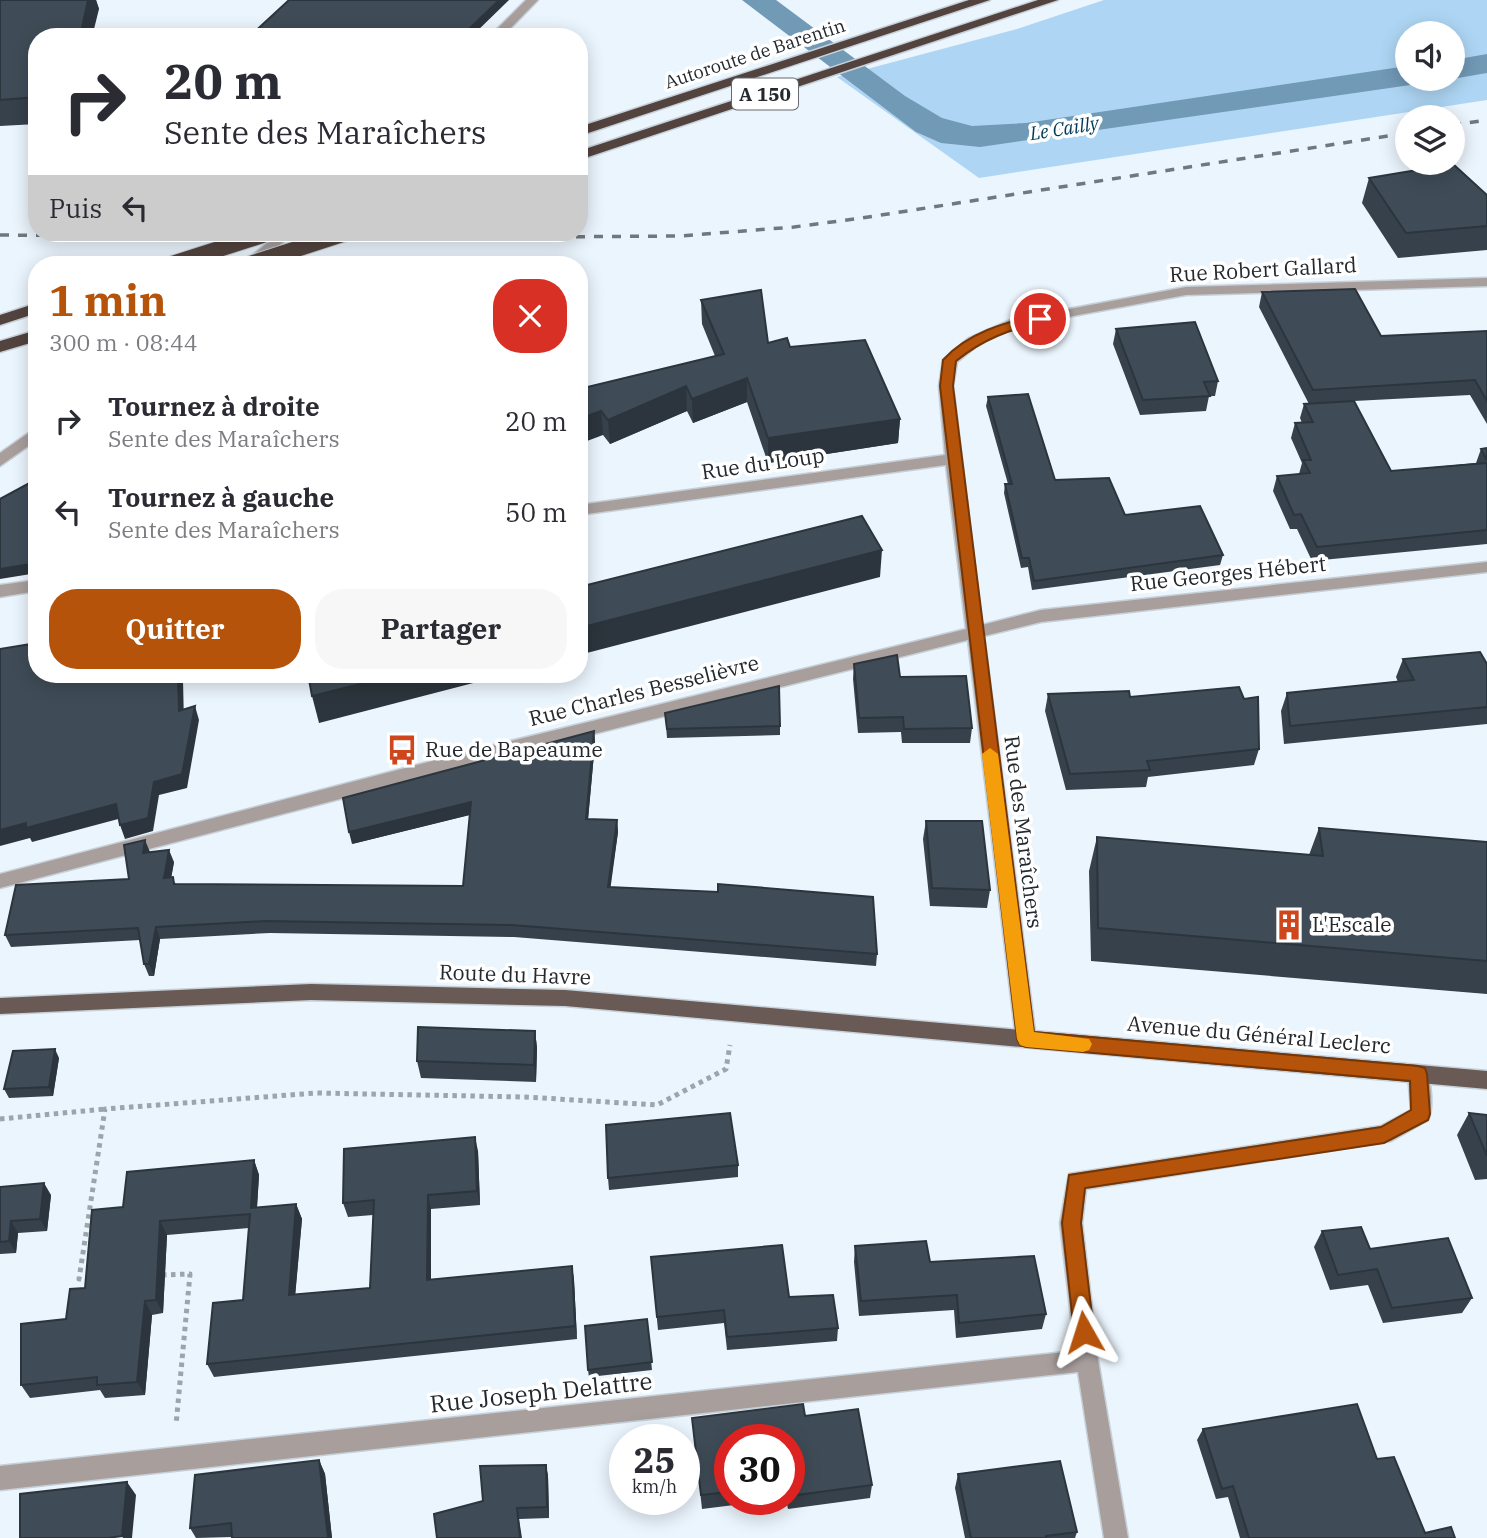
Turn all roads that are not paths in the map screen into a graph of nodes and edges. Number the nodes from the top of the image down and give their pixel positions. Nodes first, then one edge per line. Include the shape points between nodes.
1 (532, 0) edge
2 (983, 0) edge
3 (1051, 0) edge
4 (504, 28) edge
5 (588, 129) edge
6 (588, 153) edge
7 (241, 242) edge
8 (276, 242) edge
9 (318, 242) edge
10 (197, 256) edge
11 (259, 256) edge
12 (274, 256) edge
13 (1487, 282) edge
14 (28, 311) edge
15 (0, 320) edge
16 (28, 338) edge
17 (0, 347) edge
18 (28, 439) edge
19 (953, 459) junction
20 (0, 461) edge
21 (588, 509) edge
22 (1487, 568) edge
23 (28, 586) edge
24 (0, 591) edge
25 (974, 631) junction
26 (0, 881) edge
27 (0, 1006) edge
28 (1026, 1039) junction
29 (1418, 1074) junction
30 (1487, 1080) edge
31 (1087, 1360) junction
32 (0, 1478) edge
33 (1116, 1538) edge

1 - 4 street
2 - 5 highway, Autoroute de Barentin / A 150
3 - 6 highway, Autoroute de Barentin / A 150
7 - 10 highway, bridge
8 - 11 street
9 - 12 highway, bridge
13 - 19 street, Rue Robert Gallard via 1186,291 1015,323 974,341 950,360 946,386
14 - 15 highway
16 - 17 highway
18 - 20 street
19 - 21 street, Rue du Loup
19 - 25 street, Rue Robert Gallard
22 - 25 street, Rue Georges Hébert via 1075,611
23 - 24 street
25 - 26 street, Rue Charles Besselièvre
25 - 28 street, Rue des Maraîchers
27 - 28 main road, Route du Havre via 311,992 565,998
28 - 29 main road, Avenue du Général Leclerc
29 - 30 main road, Avenue du Général Leclerc
29 - 31 street via 1421,1114 1384,1135 1076,1181 1072,1223
31 - 32 street, Rue Joseph Delattre
31 - 33 street

